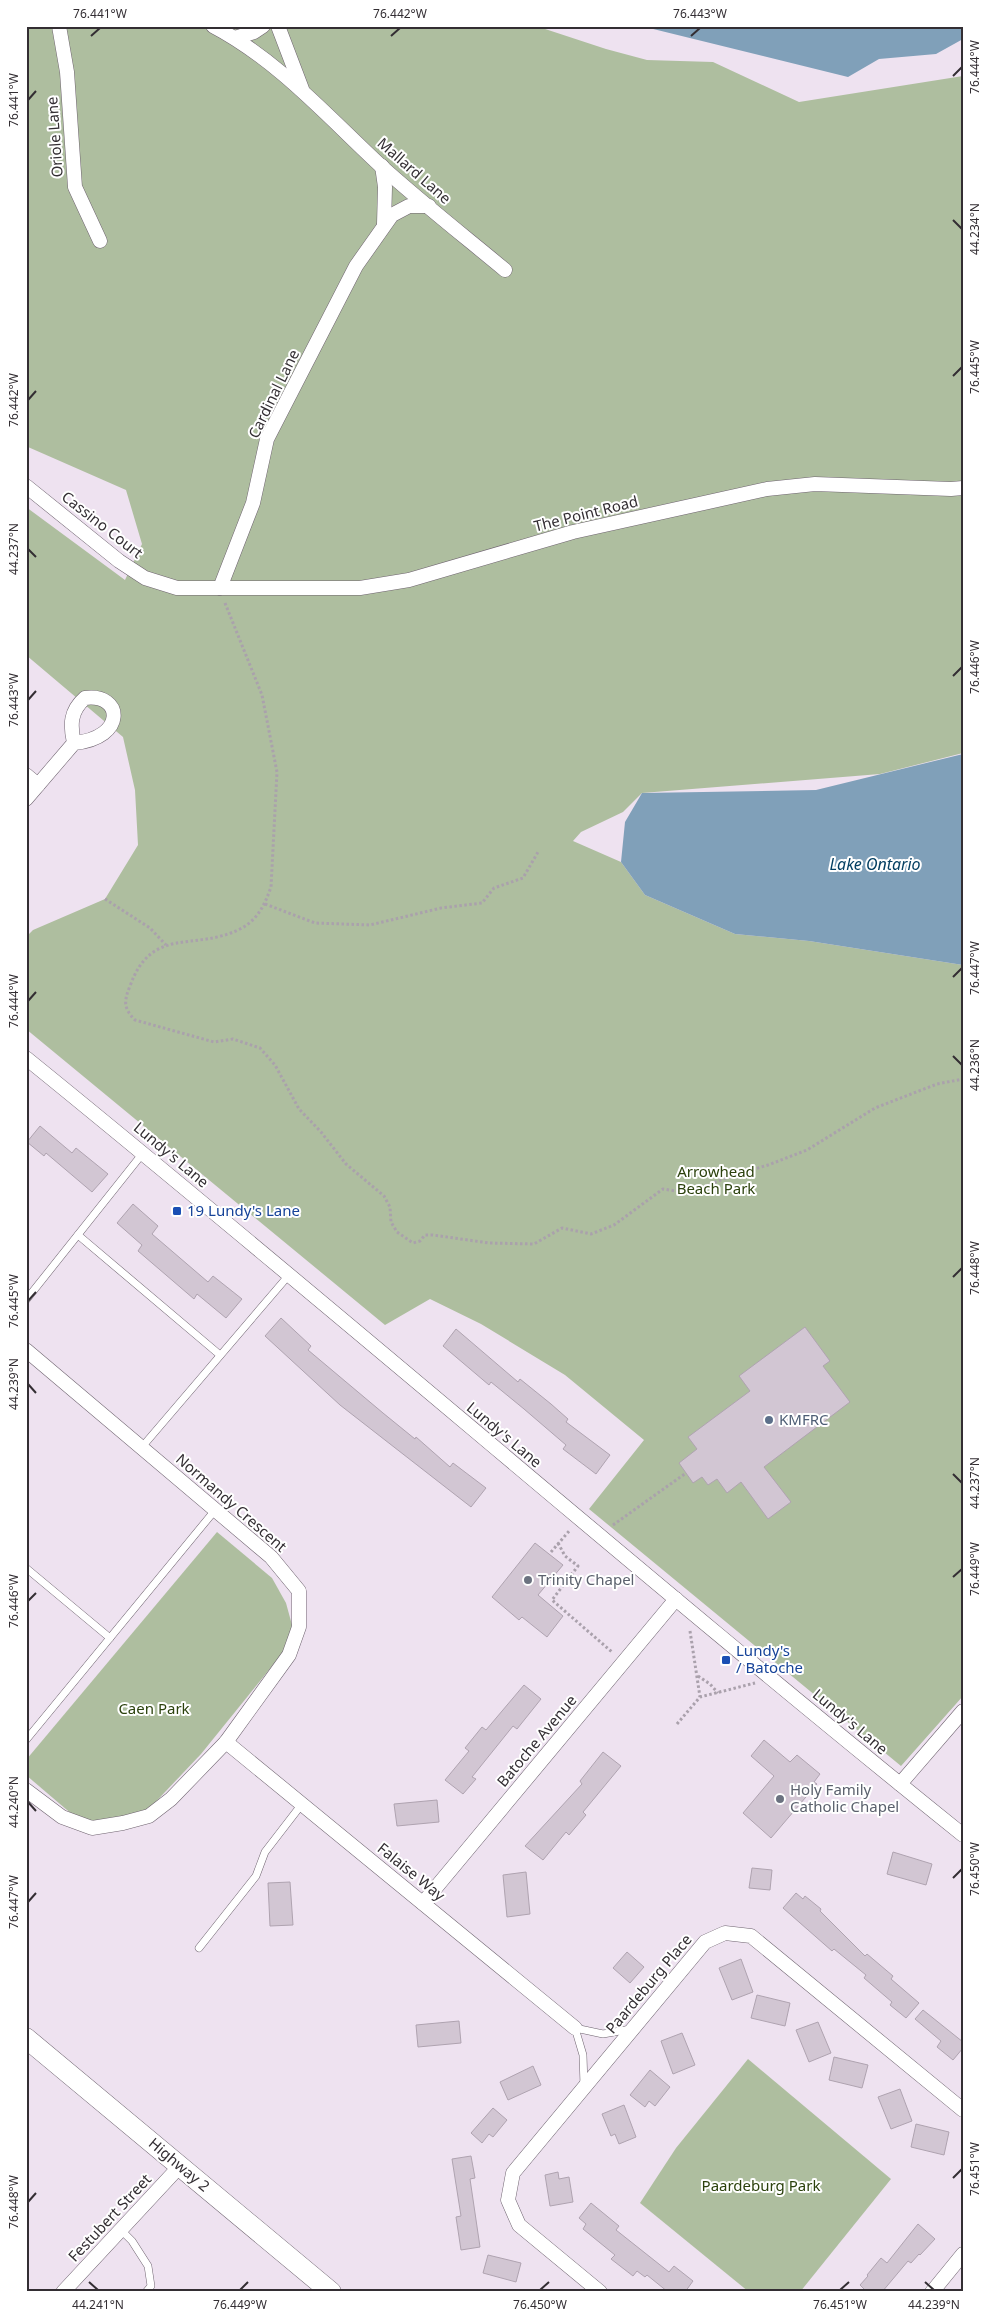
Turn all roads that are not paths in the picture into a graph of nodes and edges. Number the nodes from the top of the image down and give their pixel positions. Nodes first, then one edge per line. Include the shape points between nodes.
1 (59, 26) edge
2 (213, 26) edge
3 (263, 26) edge
4 (278, 26) edge
5 (235, 38) junction
6 (305, 94) junction
7 (382, 166) junction
8 (430, 206) junction
9 (384, 224) junction
10 (100, 241) dead end
11 (505, 270) dead end
12 (26, 486) edge
13 (963, 488) edge
14 (220, 588) junction
15 (74, 743) dead end
16 (26, 775) edge
17 (38, 785) junction
18 (26, 800) edge
19 (26, 1058) edge
20 (144, 1153) junction
21 (78, 1235) junction
22 (289, 1275) junction
23 (26, 1300) edge
24 (26, 1350) edge
25 (220, 1355) junction
26 (142, 1447) junction
27 (216, 1509) junction
28 (26, 1568) edge
29 (676, 1599) junction
30 (110, 1638) junction
31 (963, 1711) edge
32 (26, 1740) edge
33 (226, 1742) junction
34 (900, 1784) junction
35 (26, 1790) edge
36 (302, 1804) junction
37 (963, 1835) edge
38 (424, 1903) junction
39 (199, 1948) dead end
40 (575, 2028) junction
41 (632, 2028) junction
42 (26, 2038) edge
43 (584, 2087) junction
44 (963, 2110) edge
45 (180, 2166) junction
46 (121, 2230) junction
47 (963, 2254) edge
48 (63, 2292) edge
49 (146, 2292) edge
50 (331, 2292) edge
51 (600, 2292) edge
52 (932, 2292) edge

1 - 10 street, Oriole Lane via 67,72 75,187
2 - 5 street, Mallard Lane
3 - 5 street
4 - 6 street, Mallard Lane via 296,80
5 - 6 street, Mallard Lane
6 - 7 street, Mallard Lane
7 - 8 street, Mallard Lane
7 - 9 street
8 - 9 street, Cardinal Lane via 403,208
8 - 11 street, Mallard Lane
9 - 14 street, Cardinal Lane via 356,266 267,439 253,504
12 - 14 street, Cassino Court via 145,578 177,588
13 - 14 street, The Point Road via 815,484 766,489 573,532 409,580 360,588
15 - 17 street
16 - 17 street
17 - 18 street
19 - 20 street, Lundy's Lane
20 - 21 lane
20 - 22 street, Lundy's Lane
21 - 23 lane
21 - 25 lane
22 - 25 lane
22 - 29 street, Lundy's Lane
24 - 26 street, Normandy Crescent
25 - 26 lane
26 - 27 street, Normandy Crescent
27 - 30 lane
27 - 33 street, Normandy Crescent via 271,1557 299,1591 299,1627 289,1655
28 - 30 lane
29 - 34 street, Lundy's Lane
29 - 38 street, Batoche Avenue
30 - 32 lane
31 - 34 street
33 - 35 street, Normandy Crescent via 170,1799 148,1816 123,1823 92,1828 62,1817
33 - 36 street, Falaise Way
34 - 37 street, Lundy's Lane
36 - 38 street, Falaise Way
36 - 39 lane via 265,1852 256,1876
38 - 40 street, Falaise Way
40 - 41 lane via 603,2034
40 - 43 lane via 583,2055
41 - 43 street, Paardeburg Place
41 - 44 street, Paardeburg Place via 705,1942 726,1933 751,1936
42 - 45 main road, Highway 2
43 - 51 street, Paardeburg Place via 513,2173 508,2200 519,2225
45 - 46 street, Festubert Street
45 - 50 main road, Highway 2
46 - 48 street, Festubert Street
46 - 49 lane via 148,2266 151,2286
47 - 52 street

